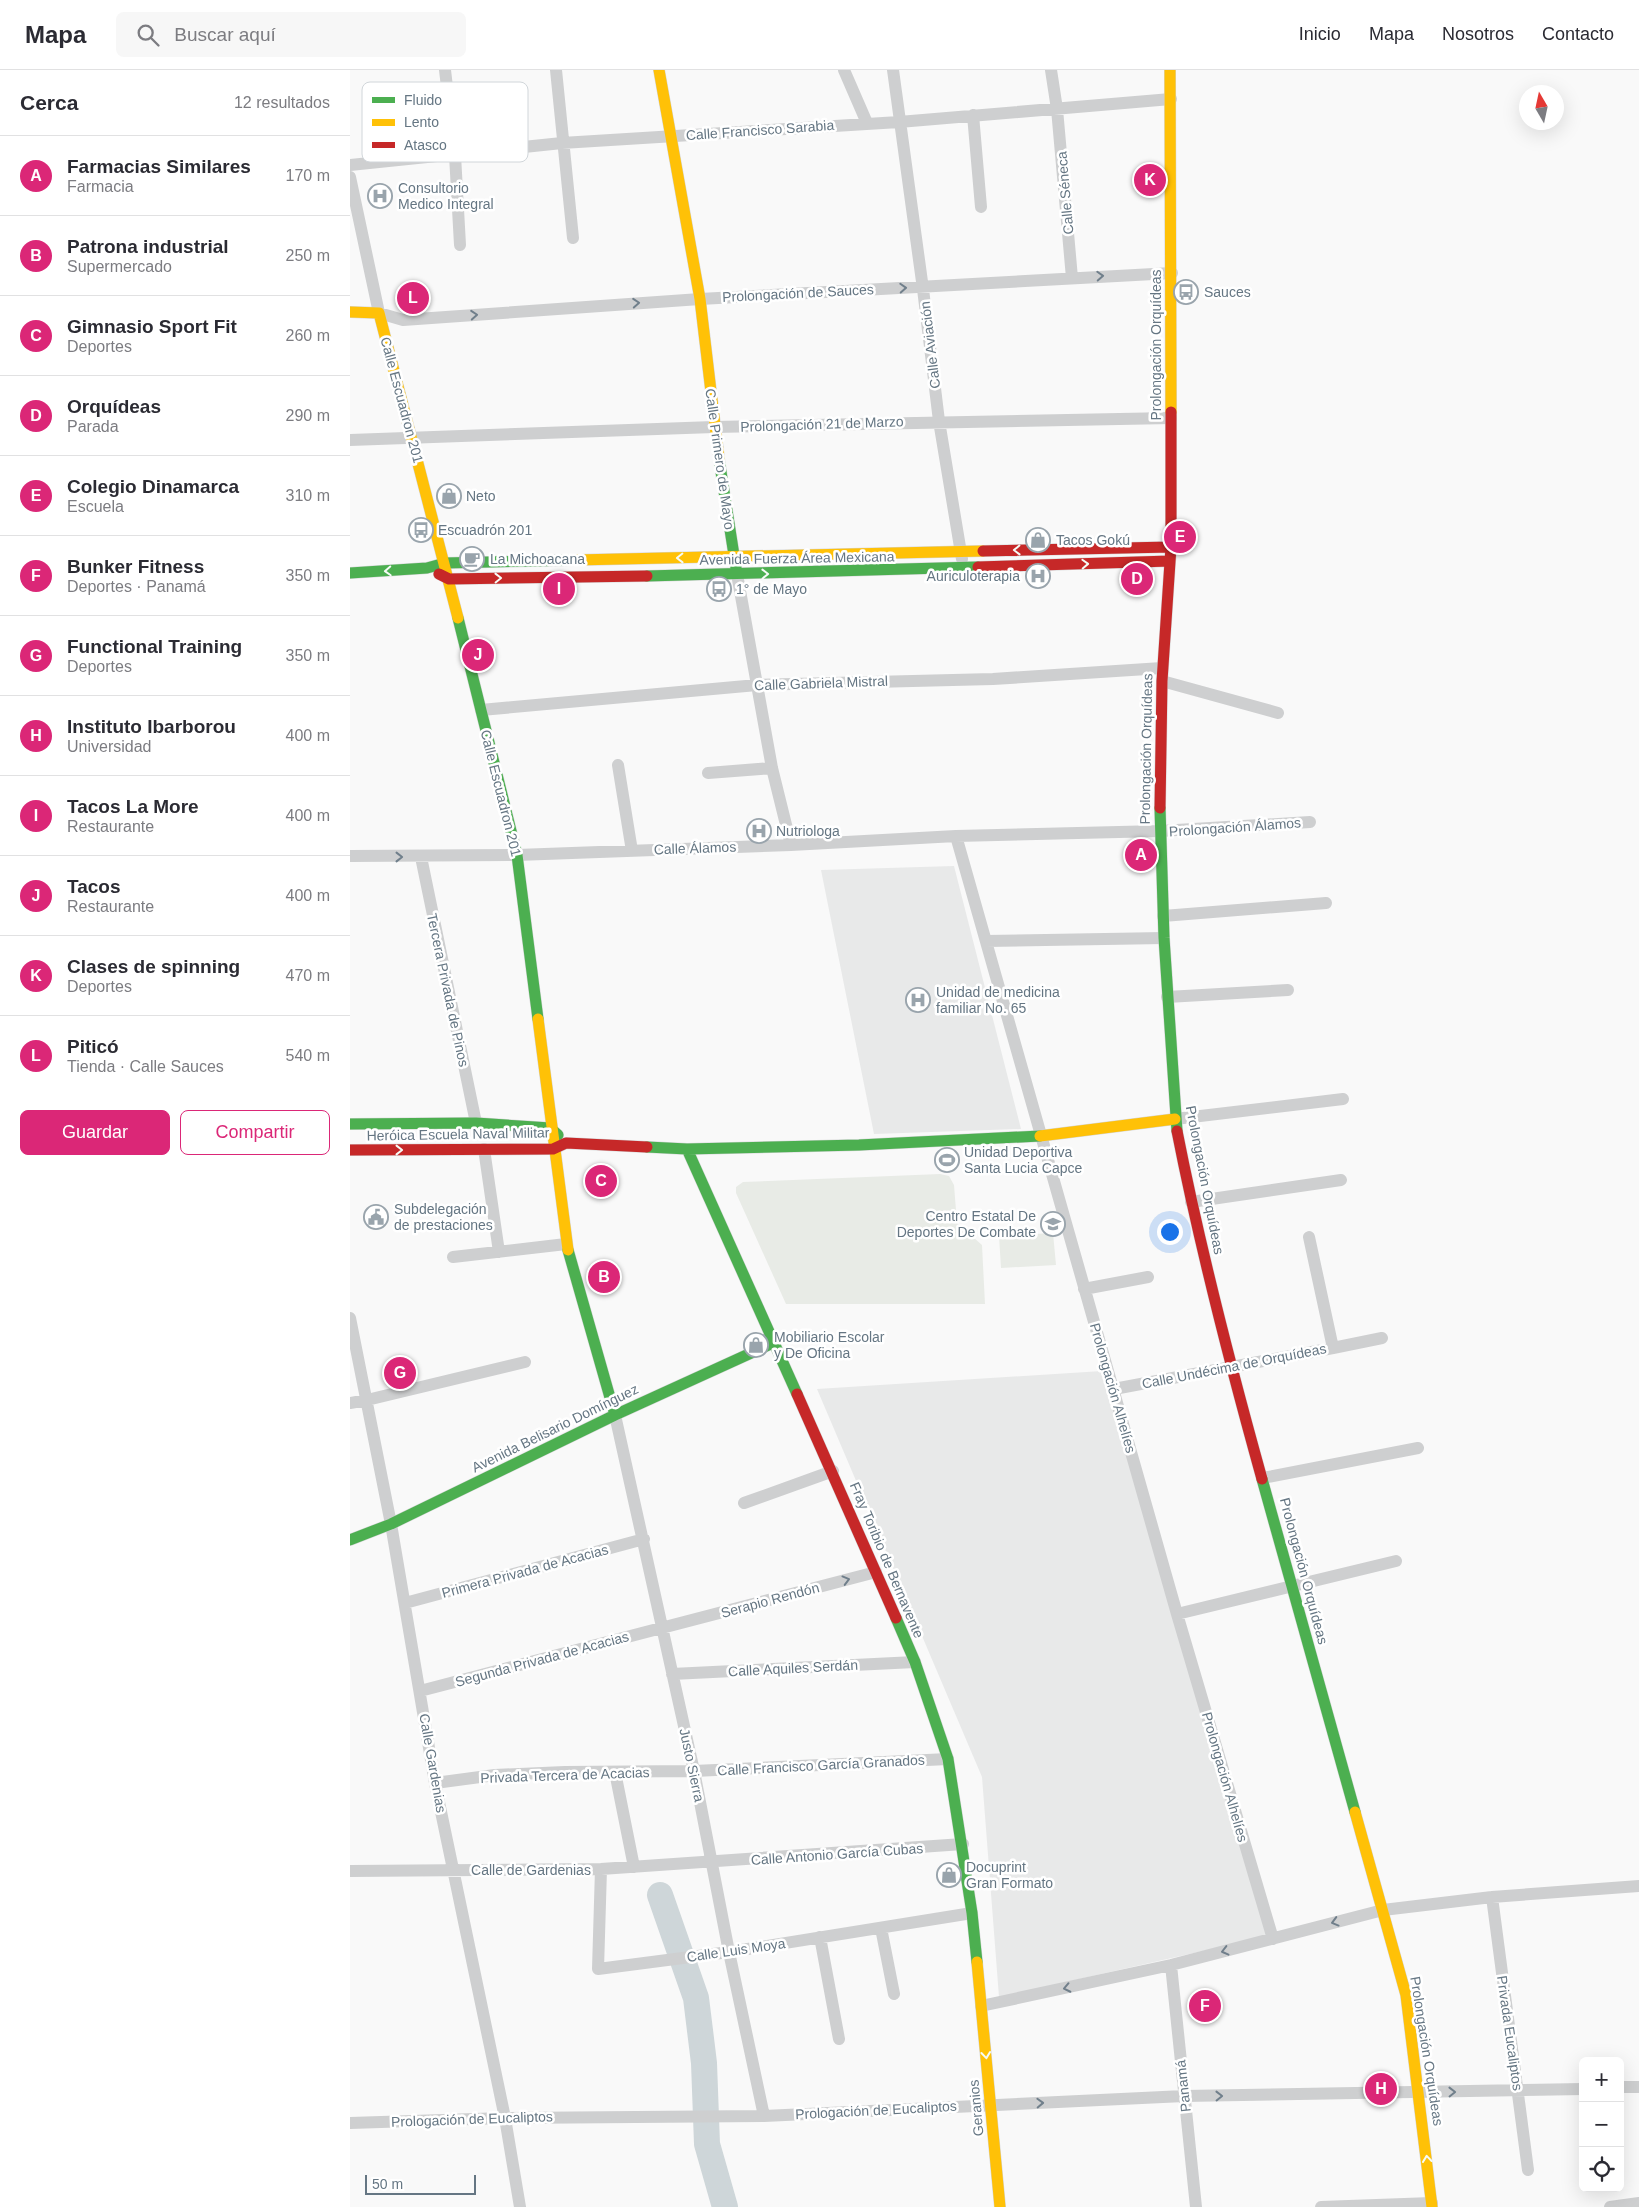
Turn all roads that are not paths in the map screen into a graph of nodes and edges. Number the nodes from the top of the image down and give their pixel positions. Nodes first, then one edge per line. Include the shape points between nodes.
1 (556, 70) edge
2 (660, 70) edge
3 (844, 70) edge
4 (893, 70) edge
5 (1051, 70) edge
6 (1170, 70) edge
7 (1171, 99) junction
8 (1057, 109) junction
9 (973, 115) junction
10 (899, 122) junction
11 (868, 123) junction
12 (672, 136) junction
13 (562, 143) junction
14 (528, 147) edge
15 (382, 162) edge
16 (455, 162) edge
17 (350, 165) edge
18 (350, 177) edge
19 (981, 207) dead end
20 (573, 238) dead end
21 (460, 245) dead end
22 (1172, 273) junction
23 (1072, 278) junction
24 (923, 287) junction
25 (700, 298) junction
26 (350, 312) edge
27 (379, 313) junction
28 (1171, 418) junction
29 (939, 421) junction
30 (714, 427) junction
31 (412, 439) junction
32 (350, 440) edge
33 (1171, 546) junction
34 (961, 551) junction
35 (735, 557) junction
36 (1170, 561) junction
37 (445, 563) junction
38 (427, 568) junction
39 (963, 568) junction
40 (350, 573) edge
41 (737, 574) junction
42 (449, 579) junction
43 (1162, 675) junction
44 (757, 685) junction
45 (481, 710) junction
46 (1278, 713) dead end
47 (618, 765) dead end
48 (772, 768) junction
49 (708, 773) dead end
50 (1310, 822) dead end
51 (1160, 831) junction
52 (956, 836) junction
53 (791, 845) junction
54 (632, 850) junction
55 (517, 855) junction
56 (350, 856) edge
57 (421, 857) junction
58 (1326, 903) dead end
59 (1163, 916) junction
60 (1164, 938) junction
61 (986, 941) junction
62 (1288, 990) dead end
63 (1167, 997) junction
64 (1344, 1099) dead end
65 (1175, 1119) junction
66 (476, 1123) junction
67 (350, 1124) edge
68 (550, 1128) junction
69 (1040, 1136) junction
70 (566, 1143) junction
71 (484, 1149) junction
72 (553, 1149) junction
73 (688, 1149) junction
74 (350, 1150) edge
75 (1341, 1180) dead end
76 (1191, 1202) junction
77 (1309, 1237) dead end
78 (566, 1244) junction
79 (499, 1252) junction
80 (452, 1257) dead end
81 (1148, 1277) dead end
82 (1084, 1289) junction
83 (350, 1318) edge
84 (1382, 1338) dead end
85 (773, 1343) junction
86 (1333, 1348) junction
87 (524, 1362) dead end
88 (1231, 1367) junction
89 (1114, 1389) junction
90 (368, 1400) junction
91 (350, 1402) edge
92 (615, 1416) junction
93 (1418, 1448) dead end
94 (832, 1471) junction
95 (1263, 1478) junction
96 (744, 1502) dead end
97 (391, 1524) junction
98 (644, 1539) junction
99 (350, 1540) edge
100 (1396, 1561) dead end
101 (876, 1572) junction
102 (1292, 1586) junction
103 (405, 1603) junction
104 (1177, 1614) junction
105 (663, 1628) junction
106 (914, 1662) junction
107 (672, 1674) junction
108 (420, 1691) junction
109 (948, 1758) junction
110 (694, 1771) junction
111 (615, 1772) junction
112 (436, 1783) junction
113 (963, 1844) junction
114 (712, 1863) junction
115 (634, 1867) junction
116 (601, 1869) junction
117 (453, 1870) junction
118 (350, 1871) edge
119 (1639, 1886) edge
120 (1492, 1897) junction
121 (1383, 1910) junction
122 (972, 1913) junction
123 (882, 1928) junction
124 (820, 1937) junction
125 (1273, 1939) junction
126 (729, 1952) junction
127 (1171, 1965) junction
128 (894, 1994) dead end
129 (981, 2006) junction
130 (839, 2039) dead end
131 (1639, 2086) edge
132 (1624, 2087) edge
133 (1579, 2089) edge
134 (1517, 2091) junction
135 (1420, 2093) junction
136 (1184, 2096) junction
137 (991, 2105) junction
138 (764, 2116) junction
139 (504, 2118) junction
140 (350, 2123) edge
141 (1528, 2170) dead end
142 (1639, 2203) edge
143 (1432, 2205) edge
144 (520, 2207) edge
145 (1000, 2207) edge
146 (1196, 2207) edge
147 (1321, 2207) edge
148 (1610, 2207) edge

1 - 13 street
2 - 12 street, Calle Primero de Mayo
3 - 11 street
4 - 10 street, Calle Aviación
5 - 8 street, Calle Séneca
6 - 7 street, Prolongación Orquídeas
7 - 8 street, Calle Francisco Sarabia
7 - 22 street, Prolongación Orquídeas
8 - 9 street, Calle Francisco Sarabia
8 - 23 street, Calle Séneca
9 - 10 street, Calle Francisco Sarabia
9 - 19 street
10 - 11 street, Calle Francisco Sarabia
10 - 24 street, Calle Aviación
11 - 12 street, Calle Francisco Sarabia
12 - 13 street, Calle Francisco Sarabia
12 - 25 street, Calle Primero de Mayo
13 - 14 street, Calle Francisco Sarabia
13 - 20 street
15 - 17 street, Calle Francisco Sarabia
16 - 21 street
18 - 27 street, Calle Escuadron 201
23 -> 22 street, Prolongación de Sauces
22 - 28 street, Prolongación Orquídeas
23 - 24 street, Prolongación de Sauces
25 -> 24 street, Prolongación de Sauces
24 - 29 street, Calle Aviación
27 -> 25 street, Prolongación de Sauces via 403,320
25 - 30 street, Calle Primero de Mayo
26 - 27 street
27 - 31 street, Calle Escuadron 201
28 - 29 street, Prolongación 21 de Marzo
28 - 33 street, Prolongación Orquídeas
29 - 30 street, Prolongación 21 de Marzo
29 - 34 street, Calle Aviación
30 - 31 street, Prolongación 21 de Marzo
30 - 35 street, Calle Primero de Mayo
31 - 32 street, Prolongación 21 de Marzo
31 - 37 street, Calle Escuadron 201
33 -> 34 street, Avenida Fuerza Área Mexicana
33 - 36 street, Prolongación Orquídeas
34 - 35 street, Avenida Fuerza Área Mexicana
34 - 39 street, Calle Aviación
35 -> 37 street, Avenida Fuerza Área Mexicana
35 - 41 street, Calle Primero de Mayo
39 -> 36 street, Avenida Fuerza Área Mexicana
36 - 43 street, Prolongación Orquídeas
37 - 38 street, Avenida Fuerza Área Mexicana
37 - 42 street, Calle Escuadron 201
38 -> 40 street, Avenida Fuerza Área Mexicana
38 - 42 street, Avenida Fuerza Área Mexicana
41 -> 39 street, Avenida Fuerza Área Mexicana
42 -> 41 street, Avenida Fuerza Área Mexicana
41 - 44 street, Calle Primero de Mayo
42 - 45 street, Calle Escuadron 201
43 - 44 street, Calle Gabriela Mistral
43 - 46 street, Calle Gabriela Mistral
43 - 51 street, Prolongación Orquídeas
44 - 45 street, Calle Gabriela Mistral
44 - 48 street, Calle Primero de Mayo
45 - 55 street, Calle Escuadron 201
47 - 54 street
48 - 49 street
48 - 53 street, Calle Primero de Mayo
50 - 51 street, Prolongación Álamos
51 - 52 street, Calle Álamos
51 - 59 street, Prolongación Orquídeas
52 - 53 street, Calle Álamos
52 - 61 street, Prolongación Alhelíes
53 - 54 street, Calle Álamos
54 - 55 street, Calle Álamos
55 - 57 street, Calle Álamos
55 - 68 street, Calle Escuadron 201
56 -> 57 street, Calle Álamos
57 - 66 street, Tercera Privada de Pinos
58 - 59 street
59 - 60 street, Prolongación Orquídeas
60 - 61 street
60 - 63 street, Prolongación Orquídeas
61 - 69 street, Prolongación Alhelíes
62 - 63 street
63 - 65 street, Prolongación Orquídeas
64 - 65 street
65 - 69 street, Heróica Escuela Naval Militar
65 - 76 street, Prolongación Orquídeas
66 - 67 street, Heróica Escuela Naval Militar
66 - 68 street, Heróica Escuela Naval Militar
68 - 70 street, Heróica Escuela Naval Militar
68 - 72 street, Calle Escuadron 201
69 - 73 street, Heróica Escuela Naval Militar
69 - 82 street, Prolongación Alhelíes
70 - 72 street, Heróica Escuela Naval Militar
70 - 73 street, Heróica Escuela Naval Militar
71 - 72 street, Heróica Escuela Naval Militar
74 -> 71 street, Heróica Escuela Naval Militar
71 - 79 street
72 - 78 street, Calle Escuadron 201
73 - 85 street, Fray Toribio de Bernavente
75 - 76 street
76 - 88 street, Prolongación Orquídeas
77 - 86 street, Calle Undécima de Orquídeas
78 - 79 street
78 - 92 street, Calle Escuadron 201
79 - 80 street
81 - 82 street
82 - 89 street, Prolongación Alhelíes
83 - 90 street, Calle Gardenias
84 - 86 street
85 - 92 street, Avenida Belisario Domínguez
85 - 94 street, Fray Toribio de Bernavente
86 - 88 street, Calle Undécima de Orquídeas
87 - 90 street
88 - 89 street, Calle Undécima de Orquídeas
88 - 95 street, Prolongación Orquídeas
89 - 104 street, Prolongación Alhelíes
90 - 91 street
90 - 97 street, Calle Gardenias
92 - 97 street, Avenida Belisario Domínguez
92 - 98 street, Justo Sierra
93 - 95 street
94 - 96 street
94 - 101 street, Fray Toribio de Bernavente
95 - 102 street, Prolongación Orquídeas
97 - 99 street, Avenida Belisario Domínguez
97 - 103 street, Calle Gardenias
98 - 103 street, Primera Privada de Acacias
98 - 105 street, Justo Sierra
100 - 102 street
105 -> 101 street, Serapio Rendón
101 - 106 street, Fray Toribio de Bernavente
102 - 104 street
102 - 121 street, Prolongación Orquídeas
103 - 108 street, Calle Gardenias
104 - 125 street, Prolongación Alhelíes
105 - 107 street, Justo Sierra
105 - 108 street, Segunda Privada de Acacias
106 - 107 street, Calle Aquiles Serdán
106 - 109 street, Fray Toribio de Bernavente
107 - 110 street, Justo Sierra
108 - 112 street, Calle Gardenias
109 - 110 street, Calle Francisco García Granados
109 - 113 street, Fray Toribio de Bernavente
110 - 111 street, Privada Tercera de Acacias
110 - 114 street, Justo Sierra
111 - 112 street, Privada Tercera de Acacias via 495,1776
111 - 115 street
112 - 117 street, Calle Gardenias
113 - 114 street, Calle Antonio García Cubas
113 - 122 street, Fray Toribio de Bernavente
114 - 115 street, Calle de Gardenias
114 - 126 street, Justo Sierra
115 - 116 street, Calle de Gardenias
116 - 117 street, Calle de Gardenias
116 - 126 street, Calle Luis Moya via 598,1969
117 - 118 street, Calle de Gardenias
117 - 139 street, Calle Gardenias
119 - 120 street
120 - 121 street
120 - 134 street, Privada Eucaliptos
121 -> 125 street
121 - 135 street, Prolongación Orquídeas via 1406,1995
122 - 123 street, Calle Luis Moya
122 - 129 street, Fray Toribio de Bernavente
123 - 124 street, Calle Luis Moya
123 - 128 street
124 - 126 street, Calle Luis Moya
124 - 130 street
125 -> 127 street
126 - 138 street, Justo Sierra
127 -> 129 street
127 - 136 street, Panamá
129 -> 137 street, Geranios
131 - 132 street
133 - 134 street, Prologación de Eucaliptos
135 -> 134 street, Prologación de Eucaliptos
134 - 141 street, Privada Eucaliptos
136 -> 135 street, Prologación de Eucaliptos
143 -> 135 street, Prolongación Orquídeas
137 -> 136 street, Prologación de Eucaliptos
136 - 146 street, Panamá
137 - 138 street, Prologación de Eucaliptos
137 - 145 street, Geranios
138 - 139 street, Prologación de Eucaliptos
139 - 140 street, Prologación de Eucaliptos
139 - 144 street, Calle Gardenias
142 - 148 street
143 - 147 street

